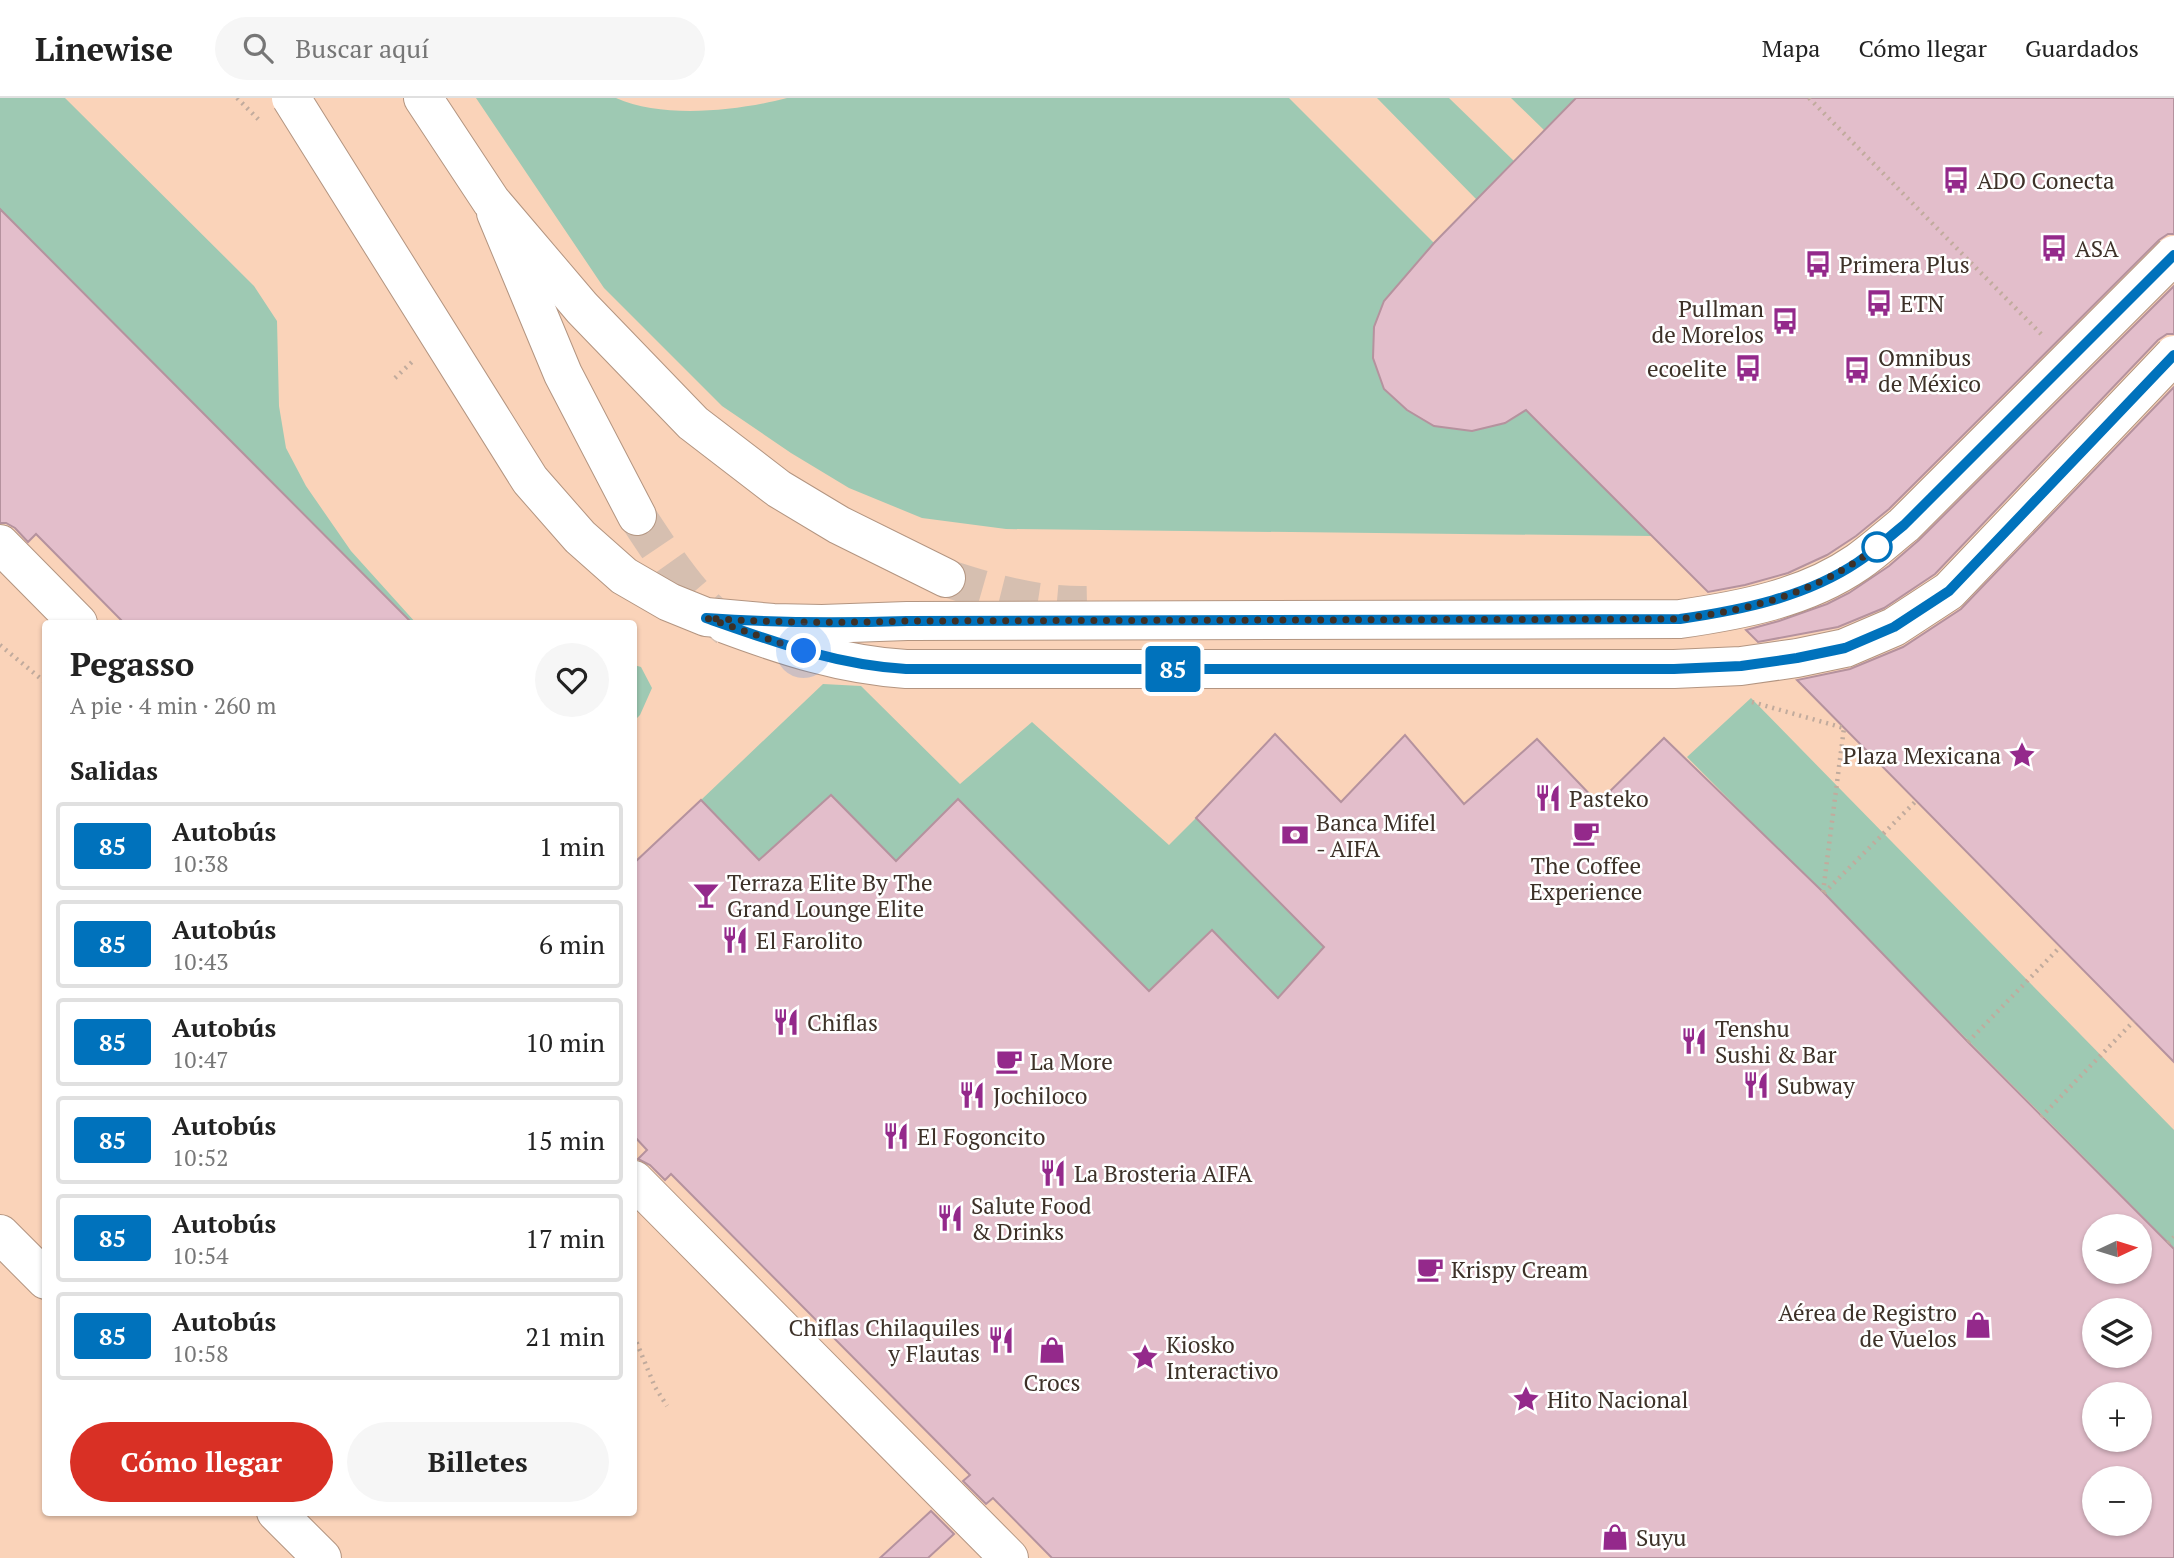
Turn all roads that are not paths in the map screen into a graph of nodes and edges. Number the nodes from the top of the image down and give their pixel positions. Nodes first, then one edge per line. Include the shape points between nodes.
1 (291, 98) edge
2 (423, 98) edge
3 (491, 201) junction
4 (2174, 255) edge
5 (2174, 355) edge
6 (637, 516) tunnel mouth
7 (0, 544) edge
8 (946, 578) tunnel mouth
9 (706, 618) junction
10 (75, 620) edge
11 (637, 1183) edge
12 (0, 1234) edge
13 (42, 1276) edge
14 (280, 1516) edge
15 (322, 1558) edge
16 (1009, 1558) edge

1 - 9 main road, bridge via 530,480 580,537 624,576
2 - 3 main road
3 - 6 main road via 563,374
3 - 8 main road via 582,308 693,423 779,489 839,525
4 - 9 main road, bridge via 1877,547 1823,582 1738,610 1667,619 810,624
5 - 9 main road, bridge via 1949,591 1894,627 1845,648 1797,658 1674,669 906,669 830,659
7 - 10 main road
11 - 16 main road
12 - 13 main road
14 - 15 main road

